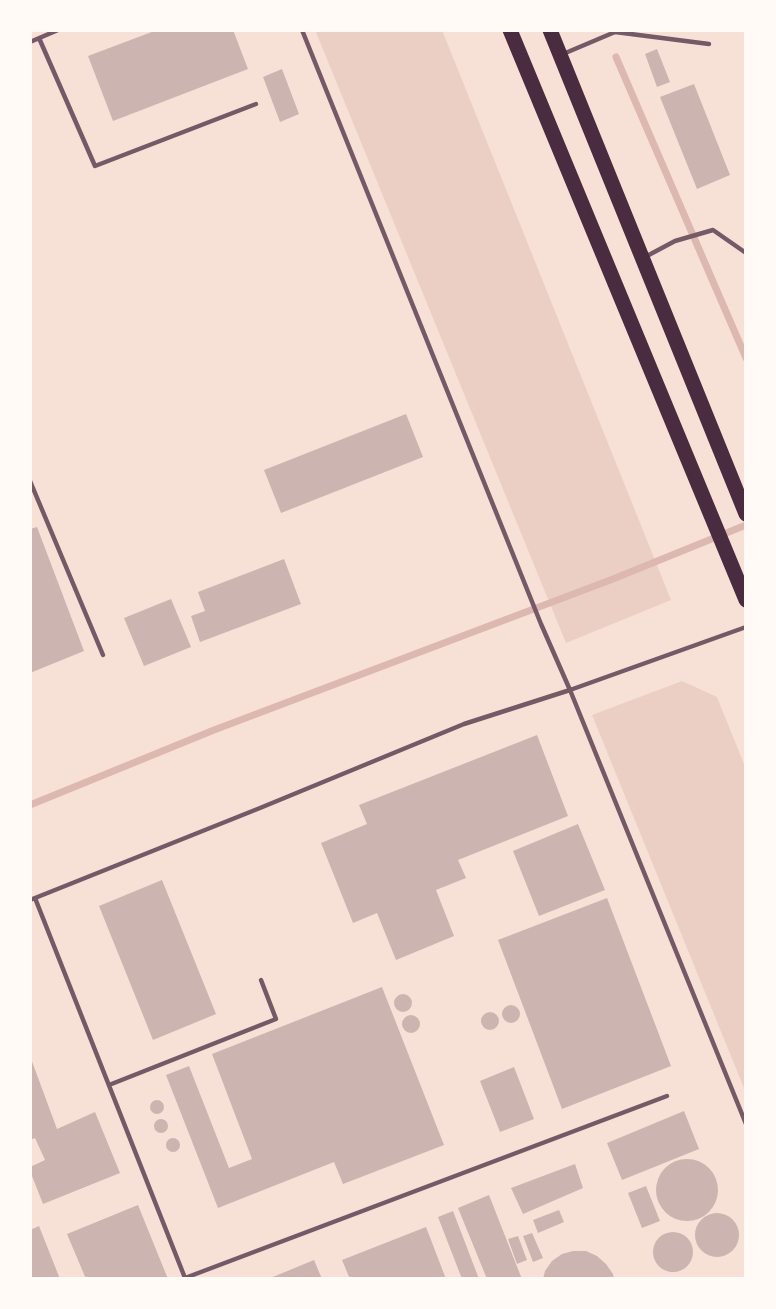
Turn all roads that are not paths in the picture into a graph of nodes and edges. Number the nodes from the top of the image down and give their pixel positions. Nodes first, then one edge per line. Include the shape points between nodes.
1 (58, 30) edge
2 (302, 30) edge
3 (510, 30) edge
4 (550, 30) edge
5 (615, 31) edge
6 (39, 38) junction
7 (30, 42) edge
8 (710, 44) dead end
9 (560, 55) junction
10 (256, 104) dead end
11 (746, 254) edge
12 (643, 258) junction
13 (30, 481) edge
14 (746, 514) edge
15 (746, 600) edge
16 (746, 627) edge
17 (103, 655) dead end
18 (570, 690) junction
19 (33, 899) edge
20 (261, 980) dead end
21 (109, 1085) junction
22 (667, 1096) dead end
23 (746, 1124) edge
24 (186, 1278) edge

1 - 6 lane
2 - 18 lane
3 - 15 main road
4 - 9 main road
5 - 8 lane
5 - 9 lane
6 - 7 lane
6 - 10 lane via 95,166
9 - 12 main road
11 - 12 lane via 713,230 675,241
12 - 14 main road
13 - 17 lane
16 - 18 lane
18 - 19 lane via 464,724
18 - 23 lane
19 - 21 lane
20 - 21 lane via 276,1019
21 - 24 lane
22 - 24 lane

